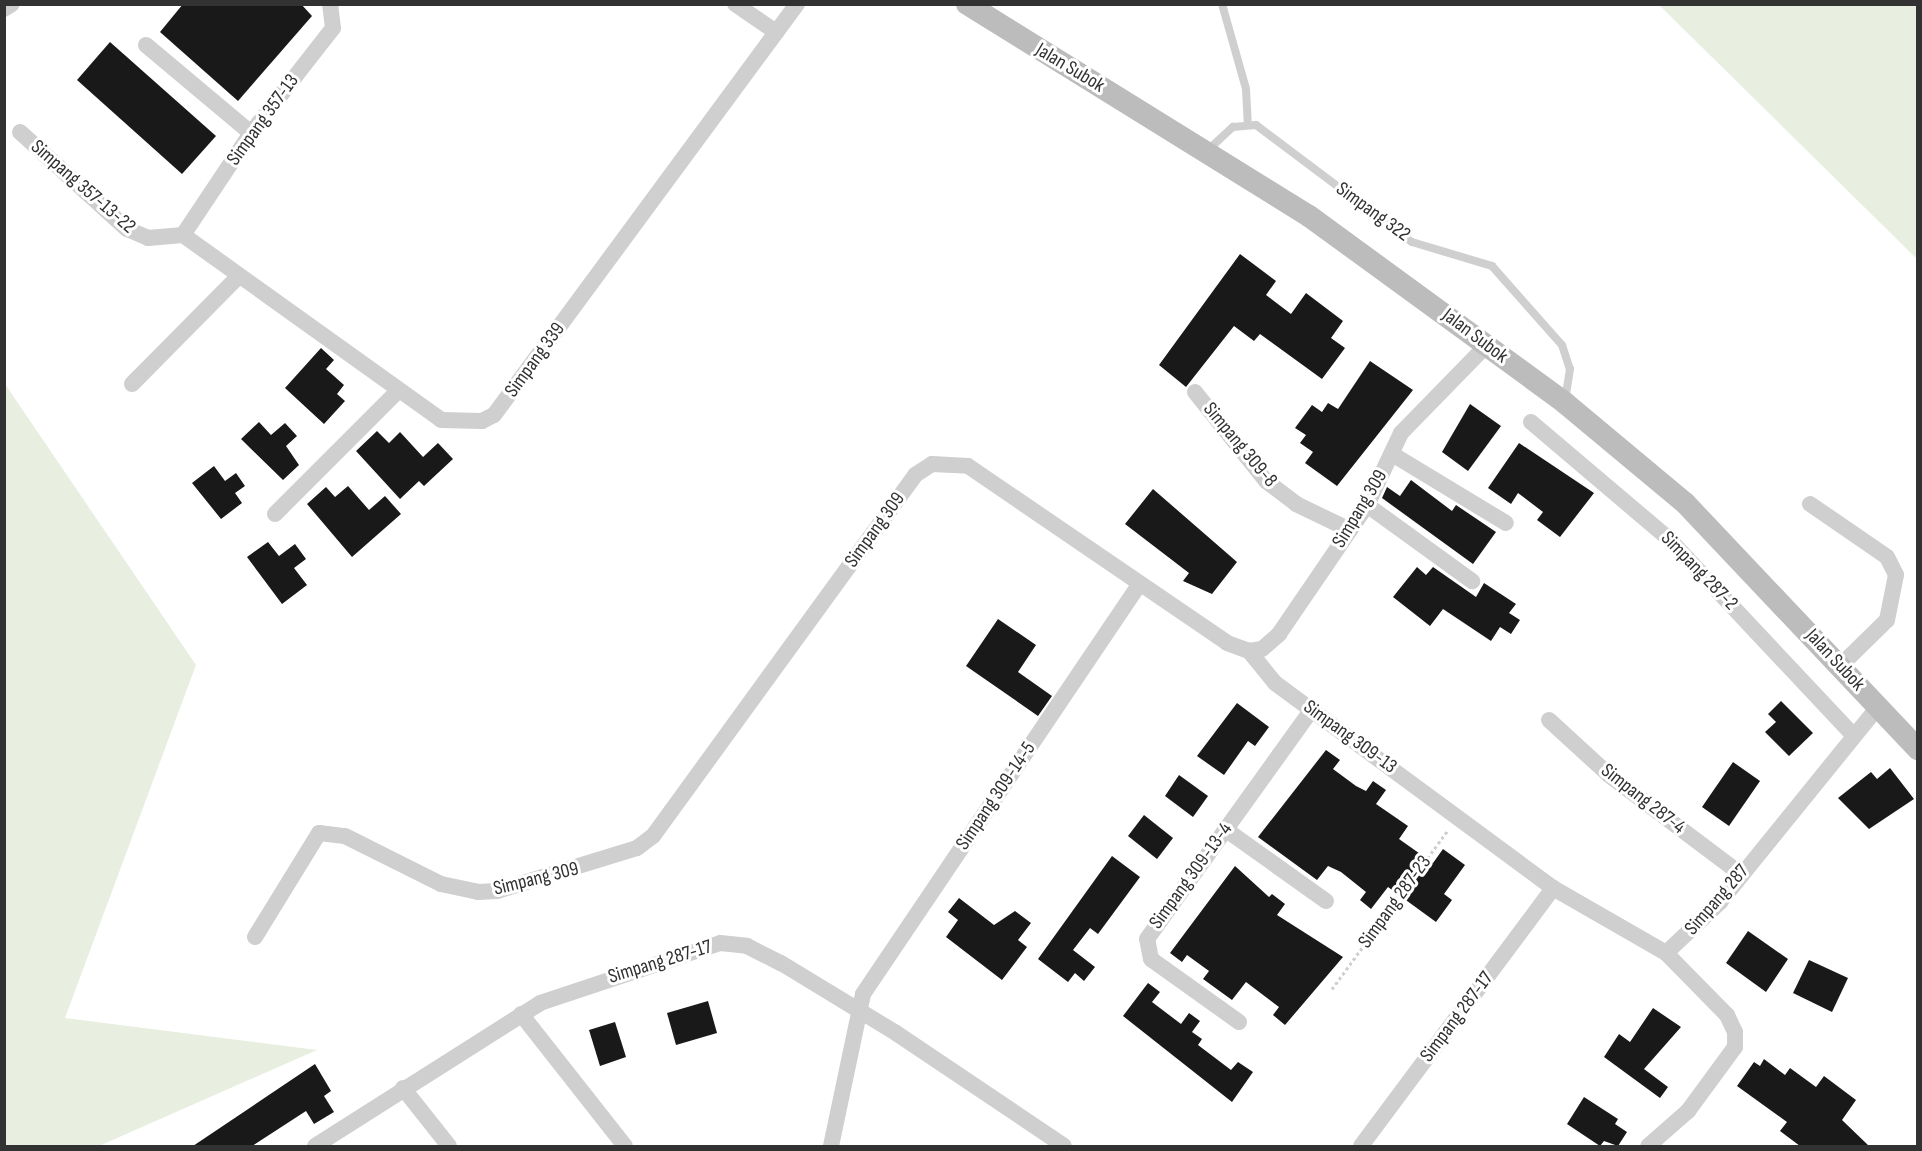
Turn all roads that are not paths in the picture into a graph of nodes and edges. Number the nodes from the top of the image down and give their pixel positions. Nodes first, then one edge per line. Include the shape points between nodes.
1 (12, 4) edge
2 (330, 4) edge
3 (735, 4) edge
4 (797, 4) edge
5 (967, 4) edge
6 (1222, 4) edge
7 (4, 9) edge
8 (776, 32) junction
9 (146, 45) dead end
10 (1248, 124) junction
11 (20, 132) dead end
12 (251, 133) junction
13 (1208, 150) junction
14 (183, 235) junction
15 (237, 278) junction
16 (1488, 344) junction
17 (132, 384) dead end
18 (398, 392) junction
19 (1195, 392) dead end
20 (1564, 403) junction
21 (1531, 422) dead end
22 (1392, 454) junction
23 (1810, 504) dead end
24 (1367, 505) junction
25 (275, 513) dead end
26 (1506, 523) dead end
27 (1350, 530) junction
28 (1472, 582) dead end
29 (1140, 584) junction
30 (1249, 651) junction
31 (1840, 666) junction
32 (1878, 707) junction
33 (1312, 709) junction
34 (1548, 720) dead end
35 (1853, 735) junction
36 (1917, 749) edge
37 (1226, 829) junction
38 (1740, 874) junction
39 (1553, 888) junction
40 (1326, 901) dead end
41 (255, 937) dead end
42 (1666, 953) junction
43 (857, 1011) junction
44 (521, 1014) junction
45 (1239, 1022) dead end
46 (403, 1088) junction
47 (315, 1146) edge
48 (449, 1146) edge
49 (625, 1146) edge
50 (831, 1146) edge
51 (1064, 1146) edge
52 (1361, 1146) edge
53 (1648, 1146) edge

1 - 7 street
2 - 12 street, Simpang 357-13 via 333,28
3 - 8 street
4 - 8 street, Simpang 339
5 - 13 main road, Jalan Subok
6 - 10 lane via 1246,90
8 - 18 street, Simpang 339 via 494,415 452,424
9 - 12 street
10 - 13 lane via 1233,127
10 - 20 lane, Simpang 322 via 1412,242 1492,266 1562,345 1570,369
11 - 14 street, Simpang 357-13-22 via 127,229 148,238
12 - 14 street, Simpang 357-13
13 - 16 main road, Jalan Subok
14 - 15 street, Simpang 339
15 - 17 street
15 - 18 street, Simpang 339
16 - 20 main road, Jalan Subok
16 - 22 street, Simpang 309 via 1415,415
18 - 25 street
19 - 27 street, Simpang 309-8 via 1266,481 1296,504
20 - 31 main road, Jalan Subok via 1685,503
21 - 35 street, Simpang 287-2 via 1668,538
22 - 24 street, Simpang 309
22 - 26 street
23 - 31 street via 1887,558 1896,575 1887,620
24 - 27 street, Simpang 309
24 - 28 street
27 - 30 street, Simpang 309 via 1279,634 1262,649
29 - 30 street, Simpang 309 via 1227,643
29 - 41 street, Simpang 309 via 968,466 932,464 915,475 653,836 637,848 508,888 478,892 441,884 345,836 319,833
29 - 43 street, Simpang 309-14-5 via 863,994
30 - 33 street, Simpang 309-13 via 1275,683
31 - 32 main road, Jalan Subok
32 - 35 street, Simpang 287
32 - 36 main road, Jalan Subok
33 - 37 street, Simpang 309-13-4
33 - 39 street, Simpang 309-13
34 - 38 street, Simpang 287-4 via 1609,775
35 - 38 street, Simpang 287
37 - 40 street
37 - 45 street, Simpang 309-13-4 via 1150,933 1146,946 1151,958
38 - 42 street, Simpang 287 via 1720,902
39 - 42 street
39 - 52 street, Simpang 287-17
42 - 53 street via 1727,1015 1736,1039 1688,1111
43 - 44 street, Simpang 287-17 via 747,946 720,943 660,959
43 - 50 street, Simpang 309-14-5
43 - 51 street, Simpang 287-17
44 - 46 street, Simpang 287-17
44 - 49 street
46 - 47 street, Simpang 287-17
46 - 48 street

